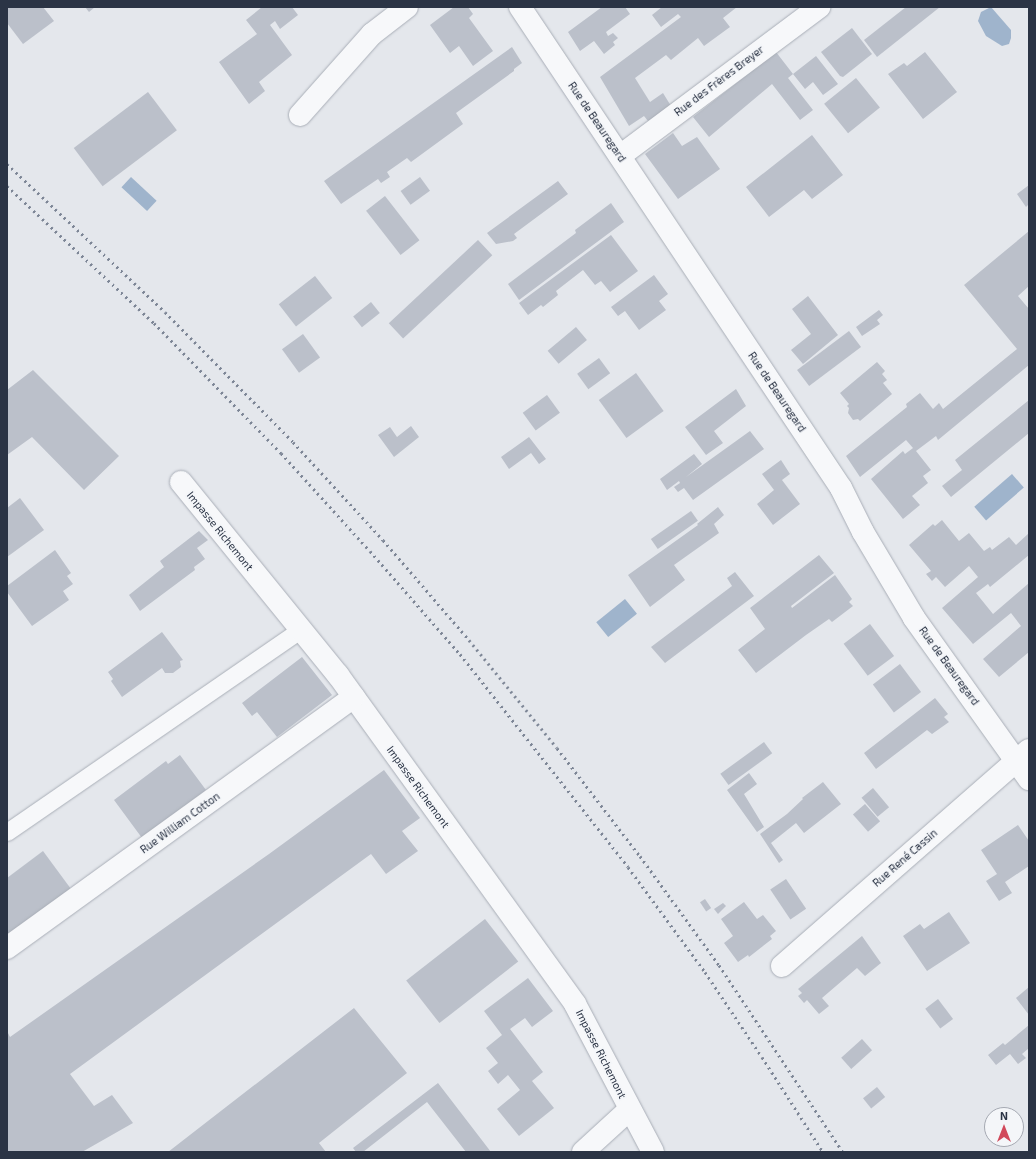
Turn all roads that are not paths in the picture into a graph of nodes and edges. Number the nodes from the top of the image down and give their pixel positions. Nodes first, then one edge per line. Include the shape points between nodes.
1 (407, 7) edge
2 (520, 7) edge
3 (819, 7) edge
4 (300, 115) dead end
5 (620, 156) junction
6 (181, 482) dead end
7 (301, 629) junction
8 (354, 697) junction
9 (1023, 755) edge
10 (1029, 779) edge
11 (7, 832) edge
12 (7, 948) edge
13 (782, 966) dead end
14 (629, 1110) junction
15 (583, 1152) edge
16 (653, 1152) edge

1 - 4 street via 372,34
2 - 5 street, Rue de Beauregard
3 - 5 street, Rue des Frères Breyer
5 - 9 street, Rue de Beauregard via 841,488 863,532 914,618
6 - 7 street, Impasse Richemont
7 - 8 street, Impasse Richemont
7 - 11 lane
8 - 12 street, Rue William Cotton
8 - 14 street, Impasse Richemont via 575,1004
9 - 10 street, Rue de Beauregard
9 - 13 street, Rue René Cassin
14 - 15 street
14 - 16 street, Impasse Richemont

